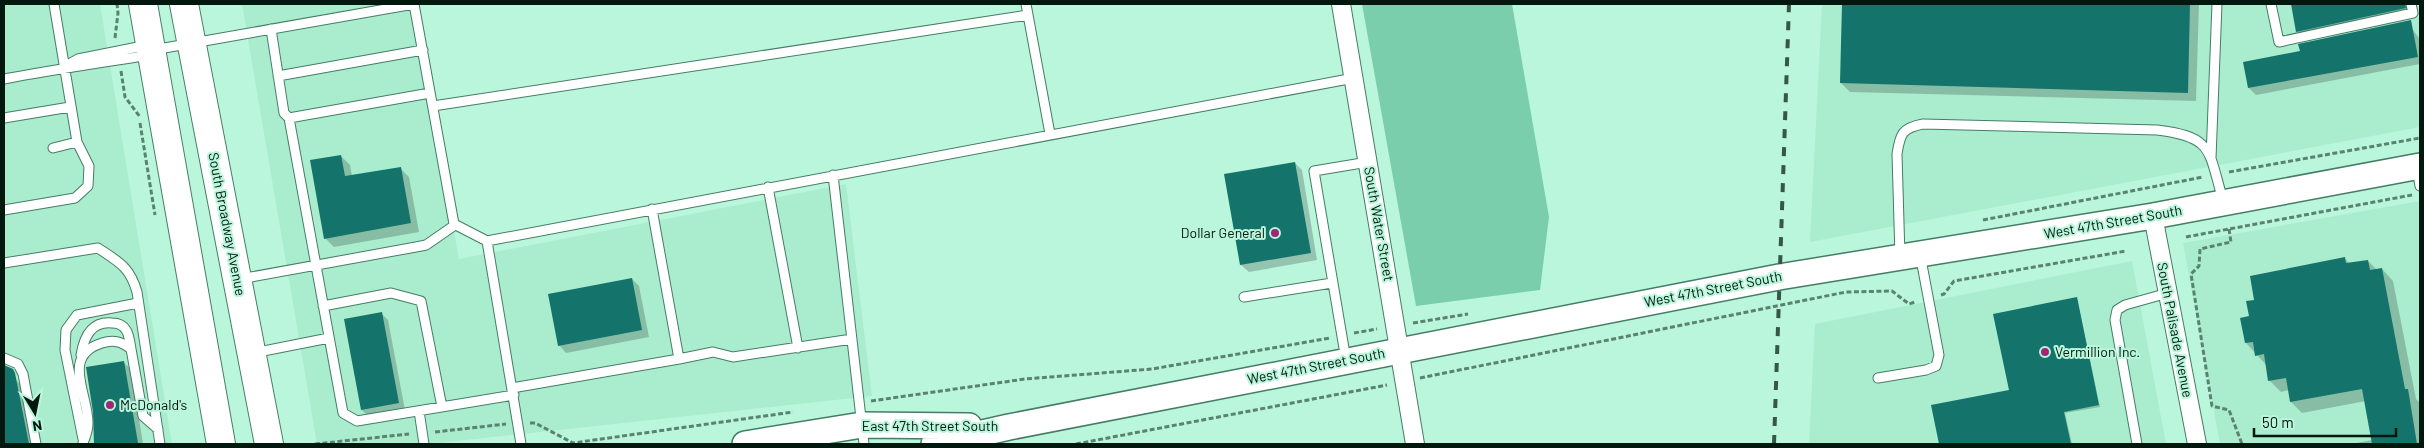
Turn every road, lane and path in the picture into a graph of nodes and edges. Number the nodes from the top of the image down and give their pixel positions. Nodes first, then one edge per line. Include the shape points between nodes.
1 (54, 4) edge
2 (116, 4) edge
3 (143, 4) edge
4 (184, 4) edge
5 (414, 4) edge
6 (1026, 4) edge
7 (1341, 4) edge
8 (2216, 4) edge
9 (2271, 4) edge
10 (2412, 4) edge
11 (1028, 15) junction
12 (271, 29) junction
13 (192, 43) junction
14 (151, 50) junction
15 (422, 50) junction
16 (118, 56) junction
17 (64, 67) junction
18 (278, 76) junction
19 (1354, 78) junction
20 (4, 79) edge
21 (430, 93) junction
22 (433, 106) junction
23 (70, 107) junction
24 (4, 118) edge
25 (289, 118) junction
26 (1050, 134) junction
27 (2420, 138) edge
28 (77, 142) junction
29 (53, 148) dead end
30 (2211, 158) junction
31 (1368, 162) junction
32 (2419, 173) edge
33 (833, 175) junction
34 (2216, 175) junction
35 (768, 187) junction
36 (2420, 193) edge
37 (2224, 203) junction
38 (652, 209) junction
39 (4, 210) edge
40 (2153, 216) junction
41 (156, 219) dead end
42 (1975, 221) dead end
43 (456, 225) junction
44 (2229, 229) junction
45 (2186, 237) dead end
46 (487, 241) junction
47 (2126, 251) dead end
48 (1910, 256) junction
49 (4, 263) edge
50 (315, 266) junction
51 (238, 280) junction
52 (1332, 283) junction
53 (2168, 293) junction
54 (1244, 297) dead end
55 (1928, 298) junction
56 (138, 303) junction
57 (323, 306) junction
58 (1477, 313) dead end
59 (1342, 336) junction
60 (1398, 337) junction
61 (329, 338) junction
62 (852, 339) junction
63 (798, 348) junction
64 (132, 349) junction
65 (253, 353) junction
66 (4, 358) edge
67 (679, 359) junction
68 (81, 360) junction
69 (1346, 360) junction
70 (1878, 378) dead end
71 (1405, 381) junction
72 (513, 392) junction
73 (442, 407) junction
74 (419, 410) junction
75 (800, 411) dead end
76 (518, 424) junction
77 (862, 424) edge
78 (158, 429) junction
79 (422, 433) junction
80 (1010, 435) edge
81 (758, 443) edge
82 (36, 444) edge
83 (84, 444) edge
84 (160, 444) edge
85 (221, 444) edge
86 (269, 444) edge
87 (315, 444) edge
88 (424, 444) edge
89 (521, 444) edge
90 (934, 444) edge
91 (1076, 444) edge
92 (1415, 444) edge
93 (2138, 444) edge
94 (2197, 444) edge
95 (2242, 444) edge

1 - 17 lane
2 - 16 path via 118,14 114,33
3 - 14 main road
4 - 13 main road, South Broadway Avenue
5 - 12 lane
5 - 15 lane
6 - 11 lane
7 - 19 street, South Water Street
8 - 30 lane
9 - 10 lane via 2278,42 2413,13
11 - 22 lane
11 - 26 lane
12 - 13 lane
12 - 18 lane
13 - 14 lane
13 - 51 main road, South Broadway Avenue
14 - 16 lane
14 - 85 main road
15 - 18 lane
15 - 21 lane
16 - 17 lane via 84,66
16 - 41 path via 125,97 141,118 139,126
17 - 20 lane
17 - 23 lane
18 - 25 lane via 284,112
19 - 26 lane
19 - 31 street, South Water Street
21 - 22 lane
21 - 25 lane
22 - 43 lane
23 - 24 lane
23 - 28 lane
25 - 50 lane
26 - 33 lane
27 - 34 path
28 - 29 lane
28 - 39 lane via 89,166 88,186 74,198
30 - 34 lane
30 - 48 lane via 2203,143 2186,134 2157,130 1923,124 1909,127 1899,138 1897,154
31 - 52 lane via 1314,171
31 - 60 street, South Water Street
32 - 37 street, West 47th Street South
33 - 35 lane
33 - 62 lane
34 - 37 lane
34 - 42 path
35 - 38 lane
35 - 63 lane
36 - 44 path
37 - 40 street, West 47th Street South
38 - 46 lane
38 - 67 lane
40 - 48 street, West 47th Street South
40 - 53 street, South Palisade Avenue
43 - 46 lane
43 - 50 lane via 416,248
44 - 45 path
44 - 95 path via 2231,242 2200,249 2199,266 2191,274 2212,406 2230,410
46 - 72 lane
47 - 55 path via 1954,281 1944,294
48 - 55 lane
48 - 60 street, West 47th Street South
49 - 56 lane via 98,248 127,269 133,278
50 - 51 lane
50 - 57 lane
51 - 65 main road, South Broadway Avenue
52 - 54 lane
52 - 59 lane
53 - 93 lane via 2125,305 2117,310 2115,320
53 - 94 street, South Palisade Avenue
55 - 70 lane via 1939,354 1936,366
55 - 71 path via 1909,304 1892,291 1846,292
56 - 78 lane
56 - 83 lane via 77,315 66,330 65,350
57 - 61 lane
57 - 73 lane via 391,293 421,301
58 - 60 path
59 - 60 path
59 - 69 lane
59 - 77 path via 1152,369 1025,379
60 - 69 street, West 47th Street South
60 - 71 street, South Water Street
61 - 65 lane
61 - 74 lane via 343,413 357,420
62 - 63 lane
62 - 77 lane
63 - 67 lane via 733,357 713,352
64 - 68 lane via 122,342 107,342 89,347
64 - 68 lane via 126,330 117,323 99,323 90,330 84,342
64 - 78 lane via 143,416
65 - 86 main road, South Broadway Avenue
66 - 82 lane via 18,364 24,374
67 - 72 lane
68 - 83 lane via 80,384 88,424
69 - 80 street, West 47th Street South
71 - 91 path
71 - 92 street, South Water Street
72 - 73 lane
72 - 76 lane
73 - 74 lane
74 - 79 lane
75 - 76 path via 573,443 535,423
76 - 79 path
76 - 89 lane
77 - 80 street, East 47th Street South
77 - 81 street, East 47th Street South
78 - 84 lane
79 - 87 path
79 - 88 lane
80 - 90 street, East 47th Street South

